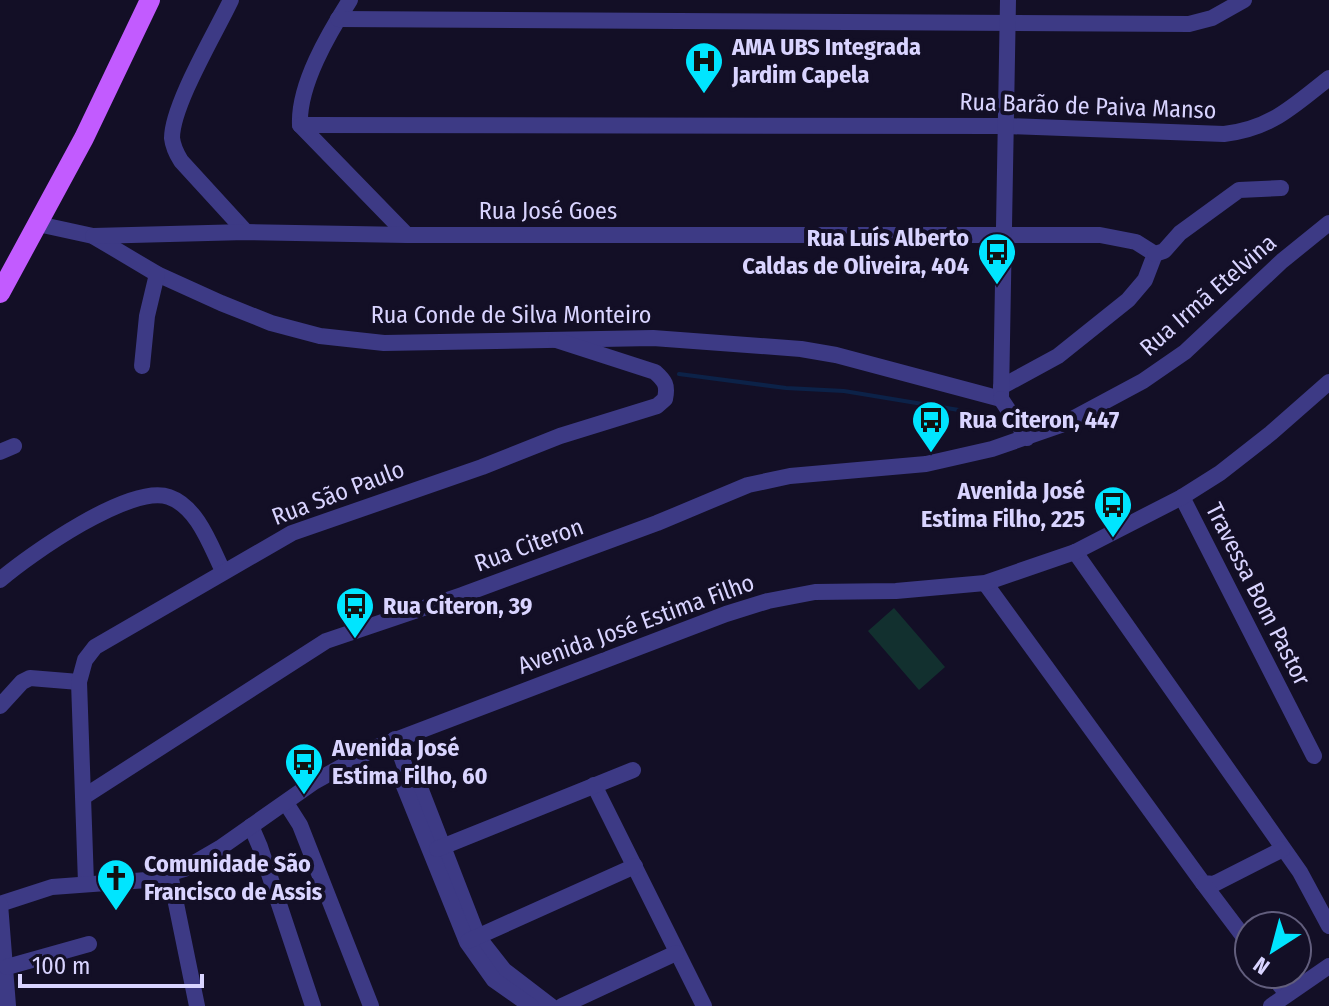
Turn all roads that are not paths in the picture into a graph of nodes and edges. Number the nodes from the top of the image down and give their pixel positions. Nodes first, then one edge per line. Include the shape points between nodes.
1 (150, 0) edge
2 (231, 0) edge
3 (350, 0) edge
4 (1008, 0) edge
5 (1244, 0) edge
6 (338, 19) junction
7 (1007, 22) junction
8 (1329, 78) edge
9 (300, 125) junction
10 (1007, 126) junction
11 (1281, 188) dead end
12 (1329, 223) edge
13 (38, 224) junction
14 (246, 232) junction
15 (407, 235) junction
16 (1004, 235) junction
17 (93, 236) junction
18 (1155, 254) junction
19 (157, 274) junction
20 (0, 293) edge
21 (556, 340) junction
22 (142, 366) dead end
23 (1329, 382) edge
24 (1001, 393) junction
25 (1027, 438) junction
26 (1182, 497) junction
27 (1075, 552) junction
28 (223, 571) junction
29 (0, 580) edge
30 (985, 583) junction
31 (79, 682) junction
32 (0, 706) edge
33 (395, 739) junction
34 (1314, 756) dead end
35 (633, 770) dead end
36 (594, 785) junction
37 (85, 796) junction
38 (286, 803) junction
39 (251, 826) junction
40 (438, 848) junction
41 (1283, 849) junction
42 (635, 866) junction
43 (170, 874) junction
44 (86, 883) junction
45 (1203, 883) junction
46 (0, 904) edge
47 (1233, 923) edge
48 (1329, 926) edge
49 (473, 939) junction
50 (89, 944) dead end
51 (676, 953) junction
52 (1329, 966) edge
53 (7, 967) junction
54 (1284, 990) edge
55 (1287, 994) junction
56 (8, 1006) edge
57 (197, 1006) edge
58 (313, 1006) edge
59 (371, 1006) edge
60 (531, 1006) edge
61 (551, 1006) edge
62 (562, 1006) edge
63 (704, 1006) edge
64 (1271, 1006) edge

1 - 13 main road
2 - 14 street via 186,93 172,138 181,161
3 - 6 street
4 - 7 street
5 - 7 street via 1189,24
6 - 7 street
6 - 9 street via 301,101
7 - 10 street
8 - 10 street, Rua Barão de Paiva Manso via 1248,131
9 - 10 street, Rua Barão de Paiva Manso
9 - 15 street
10 - 16 street
11 - 18 street via 1239,190
12 - 25 street, Rua Irmã Etelvina via 1185,352 1061,425
13 - 17 street, Rua Conde de Silva Monteiro
13 - 20 main road
14 - 15 street, Rua José Goes
14 - 17 street, Rua José Goes
15 - 16 street, Rua José Goes
16 - 18 street, Rua José Goes via 1117,236
16 - 24 street
17 - 19 street, Rua Conde de Silva Monteiro
18 - 24 street via 1145,280 1128,300
19 - 21 street, Rua Conde de Silva Monteiro via 271,323 320,336 384,343
19 - 22 street
21 - 24 street, Rua Conde de Silva Monteiro via 653,338 801,349
21 - 28 street, Rua São Paulo via 655,372 668,387 665,399 292,533
23 - 26 street, Avenida José Estima Filho via 1220,473
24 - 25 street
25 - 37 street, Rua Citeron via 926,464 790,476 748,485 462,595 336,637
26 - 27 street, Avenida José Estima Filho
26 - 34 street, Travessa Bom Pastor
27 - 30 street, Avenida José Estima Filho
27 - 41 street
28 - 29 street via 188,509 169,497 149,495 54,539
28 - 31 street, Rua São Paulo via 95,647
30 - 33 street, Avenida José Estima Filho via 815,592 768,601
30 - 45 street
31 - 32 street via 30,678
31 - 37 street, Rua São Paulo
33 - 38 street, Avenida José Estima Filho
33 - 40 street via 414,776 420,807
35 - 36 street
36 - 40 street
36 - 42 street
37 - 44 street, Rua São Paulo
38 - 39 street, Avenida José Estima Filho
38 - 59 street via 300,825
39 - 43 street, Avenida José Estima Filho
39 - 58 street
40 - 49 street
41 - 45 street via 1214,884
41 - 48 street
42 - 49 street
42 - 51 street
43 - 44 street, Avenida José Estima Filho
43 - 57 street
44 - 46 street, Avenida José Estima Filho via 52,887
45 - 47 street
46 - 53 street
49 - 60 street via 494,980
49 - 61 street
50 - 53 street
51 - 62 street
51 - 63 street
52 - 55 street
53 - 56 street
54 - 55 street
55 - 64 street

